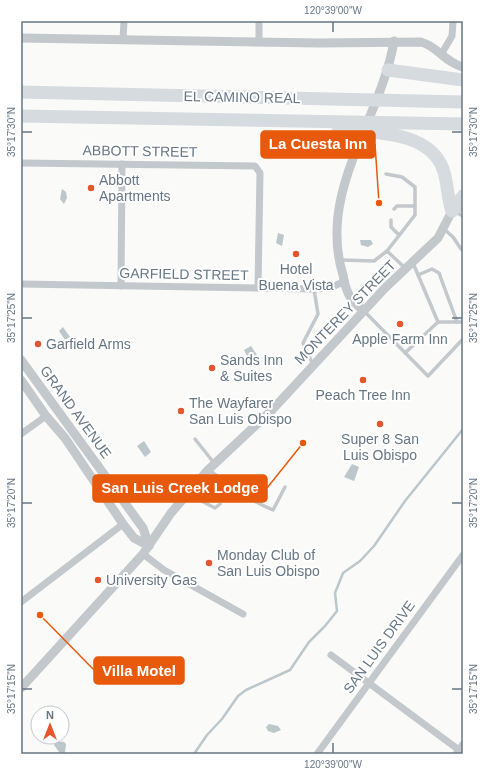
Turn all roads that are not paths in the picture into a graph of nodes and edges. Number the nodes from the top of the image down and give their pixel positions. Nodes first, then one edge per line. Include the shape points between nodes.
1 (124, 21) edge
2 (259, 21) edge
3 (453, 21) edge
4 (21, 38) edge
5 (123, 39) junction
6 (259, 41) junction
7 (394, 41) junction
8 (442, 53) junction
9 (463, 67) edge
10 (388, 70) junction
11 (463, 80) edge
12 (21, 92) edge
13 (463, 102) edge
14 (21, 116) edge
15 (331, 121) junction
16 (463, 124) edge
17 (21, 163) edge
18 (122, 164) junction
19 (386, 174) dead end
20 (463, 196) edge
21 (415, 206) junction
22 (394, 209) dead end
23 (459, 211) edge
24 (391, 220) dead end
25 (443, 229) junction
26 (399, 235) junction
27 (461, 249) dead end
28 (387, 251) junction
29 (339, 260) junction
30 (409, 265) junction
31 (418, 275) junction
32 (345, 281) junction
33 (21, 284) edge
34 (121, 286) junction
35 (258, 288) junction
36 (314, 289) junction
37 (363, 310) junction
38 (438, 322) junction
39 (457, 322) junction
40 (463, 322) edge
41 (463, 339) edge
42 (405, 353) junction
43 (21, 360) edge
44 (313, 366) junction
45 (21, 380) edge
46 (57, 408) junction
47 (46, 416) junction
48 (21, 434) edge
49 (195, 439) dead end
50 (212, 467) junction
51 (285, 487) dead end
52 (235, 490) junction
53 (188, 494) junction
54 (229, 495) dead end
55 (220, 504) dead end
56 (123, 524) junction
57 (146, 550) junction
58 (463, 555) edge
59 (21, 602) edge
60 (243, 614) dead end
61 (330, 655) dead end
62 (369, 683) junction
63 (21, 688) edge
64 (460, 750) edge
65 (317, 754) edge

1 - 5 street
2 - 6 street
3 - 8 street via 452,36
4 - 5 street
5 - 6 street
6 - 7 street
7 - 8 street via 421,42
7 - 10 street
8 - 9 street via 452,63
10 - 11 highway
10 - 29 street via 345,178 340,198 337,233
12 - 13 highway, EL CAMINO REAL
14 - 15 highway, EL CAMINO REAL
15 - 16 highway, EL CAMINO REAL
15 - 23 highway via 341,129 400,137 425,146 435,155 443,168 448,198
17 - 18 street, ABBOTT STREET
18 - 34 street
18 - 35 street, ABBOTT STREET via 258,168
19 - 21 lane via 402,177 415,187
20 - 23 highway
21 - 22 lane via 397,206
21 - 26 lane via 415,215
23 - 25 street, MONTEREY STREET
24 - 26 lane via 391,227
25 - 27 lane via 453,236
25 - 30 street, MONTEREY STREET via 438,238
26 - 28 lane
28 - 29 lane via 374,261
28 - 30 lane
29 - 32 street
30 - 31 lane
30 - 37 street, MONTEREY STREET
31 - 38 lane
31 - 39 lane via 432,269 439,273
32 - 36 street, GARFIELD STREET via 330,288
32 - 37 street via 349,294
33 - 34 street, GARFIELD STREET
34 - 35 street, GARFIELD STREET
35 - 36 street, GARFIELD STREET
36 - 44 lane via 318,314 303,343
37 - 42 lane
37 - 44 street, MONTEREY STREET
38 - 39 lane
38 - 42 lane
39 - 40 lane
41 - 42 lane via 428,376
43 - 46 street, GRAND AVENUE
44 - 50 street, MONTEREY STREET via 272,410
45 - 47 street, GRAND AVENUE
46 - 47 street
46 - 57 street, GRAND AVENUE via 143,528
47 - 48 street
47 - 56 street, GRAND AVENUE via 65,438
49 - 50 lane
50 - 52 lane
50 - 53 street, MONTEREY STREET
51 - 52 lane via 273,510
52 - 54 lane
53 - 55 lane via 215,508
53 - 57 street, MONTEREY STREET
56 - 57 street, GRAND AVENUE
56 - 59 street
57 - 60 street via 164,570
57 - 63 street, MONTEREY STREET
58 - 62 street, SAN LUIS DRIVE
61 - 62 street
62 - 64 street
62 - 65 street, SAN LUIS DRIVE

